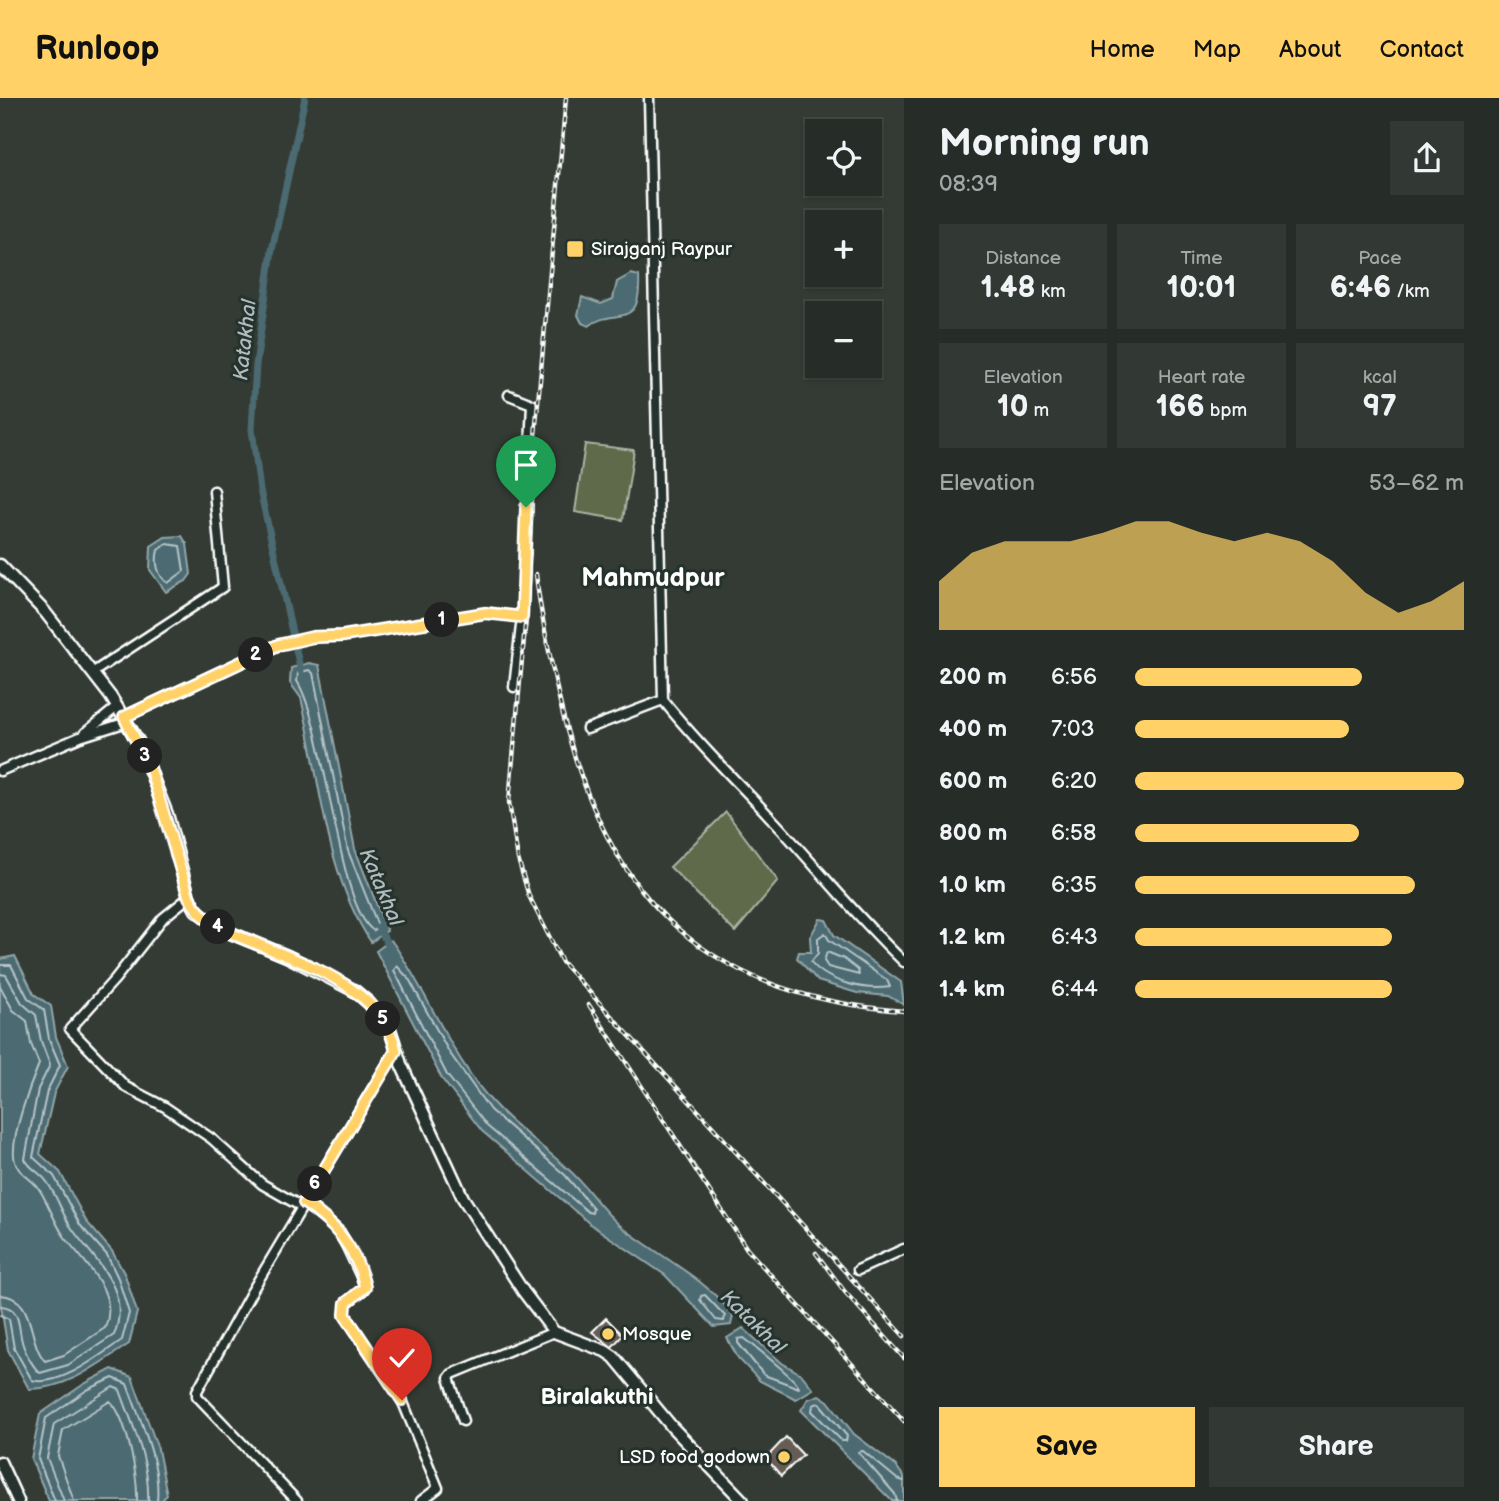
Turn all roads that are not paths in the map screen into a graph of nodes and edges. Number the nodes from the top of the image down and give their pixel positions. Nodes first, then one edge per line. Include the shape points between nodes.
1 (649, 98) edge
2 (509, 395) dead end
3 (214, 491) dead end
4 (0, 565) edge
5 (522, 617) junction
6 (92, 673) junction
7 (514, 687) dead end
8 (663, 700) junction
9 (117, 707) junction
10 (126, 719) junction
11 (587, 729) dead end
12 (80, 737) junction
13 (0, 771) edge
14 (189, 897) junction
15 (904, 962) edge
16 (396, 1051) junction
17 (303, 1205) junction
18 (904, 1249) edge
19 (858, 1270) dead end
20 (554, 1332) junction
21 (463, 1421) dead end
22 (0, 1462) edge
23 (18, 1501) edge
24 (297, 1501) edge
25 (421, 1501) edge
26 (743, 1501) edge

1 - 8 street
2 - 5 street via 531,404
3 - 6 street via 223,587
4 - 6 main road via 45,612
5 - 7 street
5 - 10 street via 494,612 278,645
6 - 9 main road
8 - 11 street
8 - 15 street
9 - 10 main road
9 - 12 street
10 - 12 street
10 - 14 main road via 150,768
12 - 13 street
14 - 16 main road via 204,919 221,929 355,991 390,1029
14 - 17 street via 163,918 70,1029 126,1087 212,1139 262,1184
16 - 17 street
16 - 20 main road via 463,1198
17 - 24 street via 197,1396
17 - 25 street via 340,1232 364,1283 363,1290 346,1303 345,1315 402,1400 429,1461 438,1488
18 - 19 street
20 - 21 street via 452,1374 449,1378
20 - 26 main road via 614,1357 672,1427
22 - 23 main road

